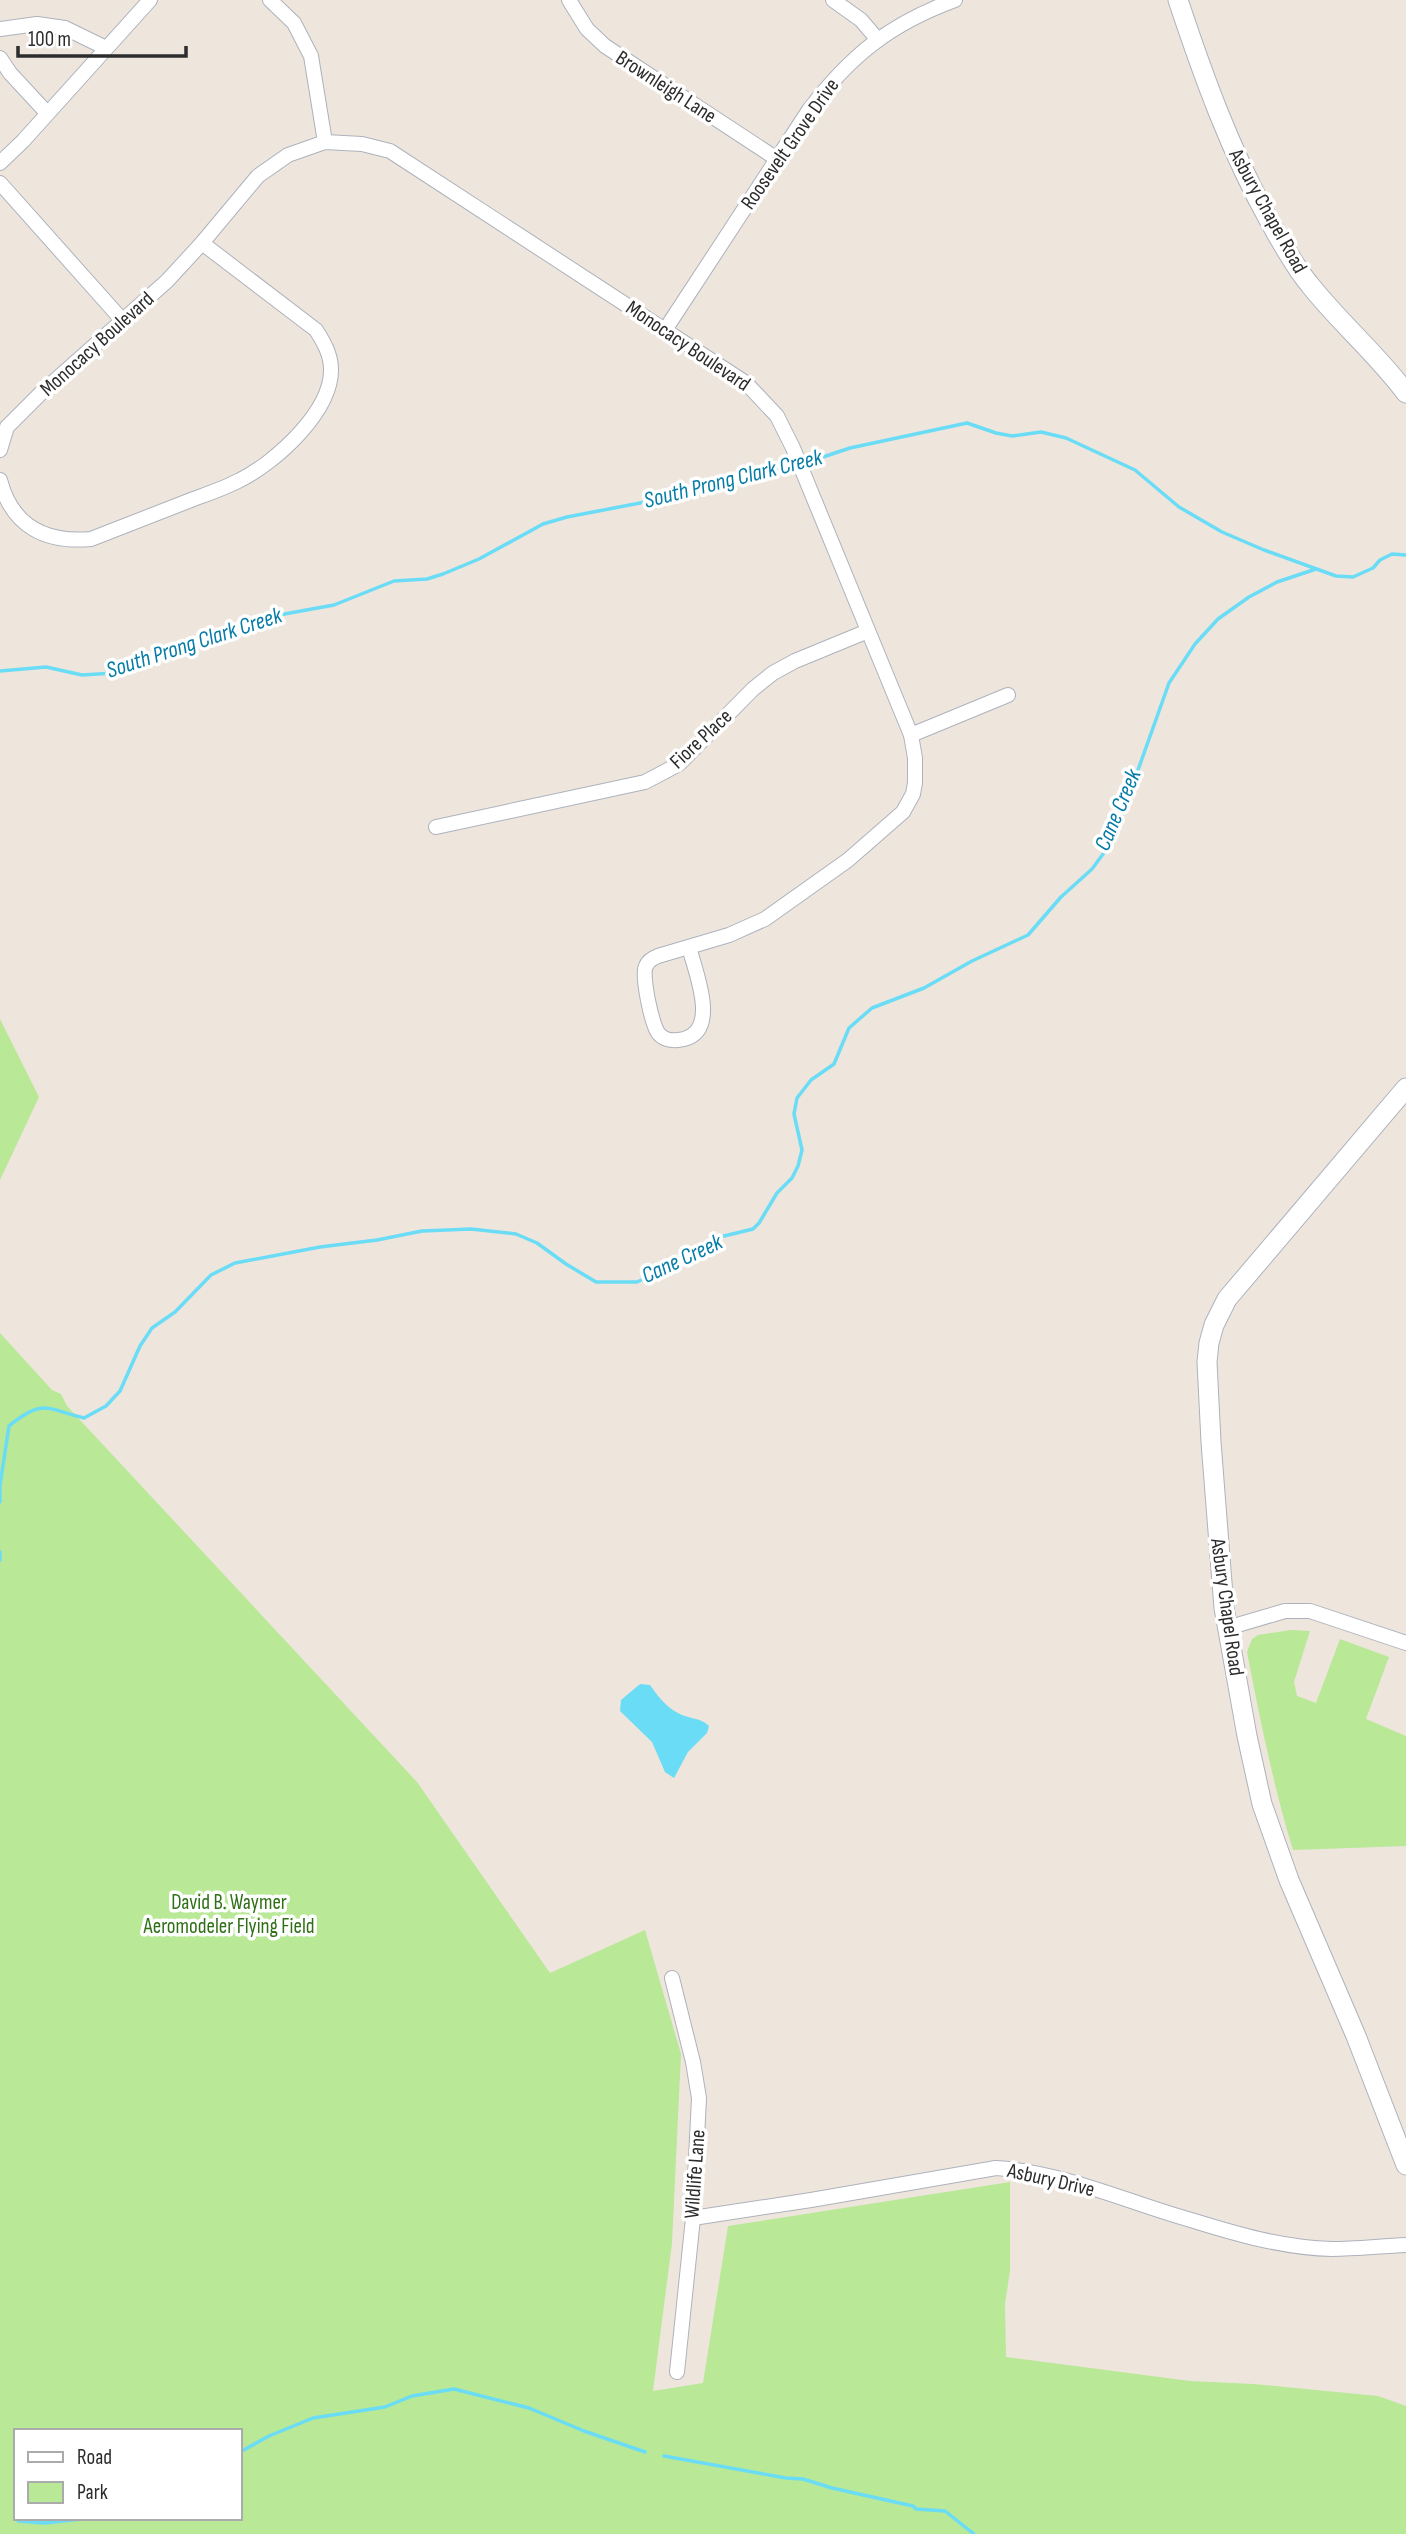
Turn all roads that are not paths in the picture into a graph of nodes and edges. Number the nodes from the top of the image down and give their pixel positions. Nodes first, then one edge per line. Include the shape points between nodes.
1 (150, 0) edge
2 (270, 0) edge
3 (569, 0) edge
4 (833, 0) edge
5 (955, 0) edge
6 (1178, 0) edge
7 (931, 4) edge
8 (0, 29) edge
9 (878, 40) junction
10 (106, 48) junction
11 (0, 58) edge
12 (47, 113) junction
13 (325, 142) junction
14 (777, 159) junction
15 (0, 163) edge
16 (0, 183) edge
17 (202, 243) junction
18 (123, 321) junction
19 (666, 330) junction
20 (1406, 393) edge
21 (0, 450) edge
22 (0, 480) edge
23 (868, 631) junction
24 (1008, 695) dead end
25 (911, 736) junction
26 (436, 827) dead end
27 (689, 947) junction
28 (1406, 1088) edge
29 (1227, 1628) junction
30 (1406, 1643) edge
31 (672, 1978) dead end
32 (1406, 2165) edge
33 (693, 2218) junction
34 (1406, 2245) edge
35 (677, 2372) dead end

1 - 10 street
2 - 13 street via 294,23 311,56
3 - 14 street, Brownleigh Lane via 605,47
4 - 9 street via 861,20
5 - 7 street, Roosevelt Grove Drive
6 - 20 main road, Asbury Chapel Road via 1217,113 1275,230 1309,285
7 - 9 street, Roosevelt Grove Drive
8 - 10 street via 37,24 65,28
9 - 14 street, Roosevelt Grove Drive via 831,81
10 - 12 street
11 - 12 street
12 - 15 street
13 - 17 street, Monocacy Boulevard via 288,155 258,176
13 - 19 street, Monocacy Boulevard via 390,151
14 - 19 street, Roosevelt Grove Drive
16 - 18 street
17 - 18 street, Monocacy Boulevard
17 - 22 street via 316,330 326,346 330,386 307,424 269,462 241,480 91,539 72,541 33,529 9,507
18 - 21 street, Monocacy Boulevard via 7,427
19 - 23 street, Monocacy Boulevard via 757,393 777,416
23 - 25 street, Monocacy Boulevard
23 - 26 street, Fiore Place via 773,673 696,749 645,782
24 - 25 street
25 - 27 street, Monocacy Boulevard via 915,783 903,812 848,860 765,919
27 - 27 street, Monocacy Boulevard via 658,956 643,973 655,1028 666,1039 692,1037 702,1022 702,1001
28 - 29 main road, Asbury Chapel Road via 1227,1299 1213,1325 1208,1362 1211,1442
29 - 30 street via 1285,1611 1310,1611
29 - 32 main road, Asbury Chapel Road via 1273,1839
31 - 33 street, Wildlife Lane via 699,2098
33 - 34 street, Asbury Drive via 996,2168 1054,2177 1191,2221 1281,2243 1332,2249
33 - 35 street, Wildlife Lane

